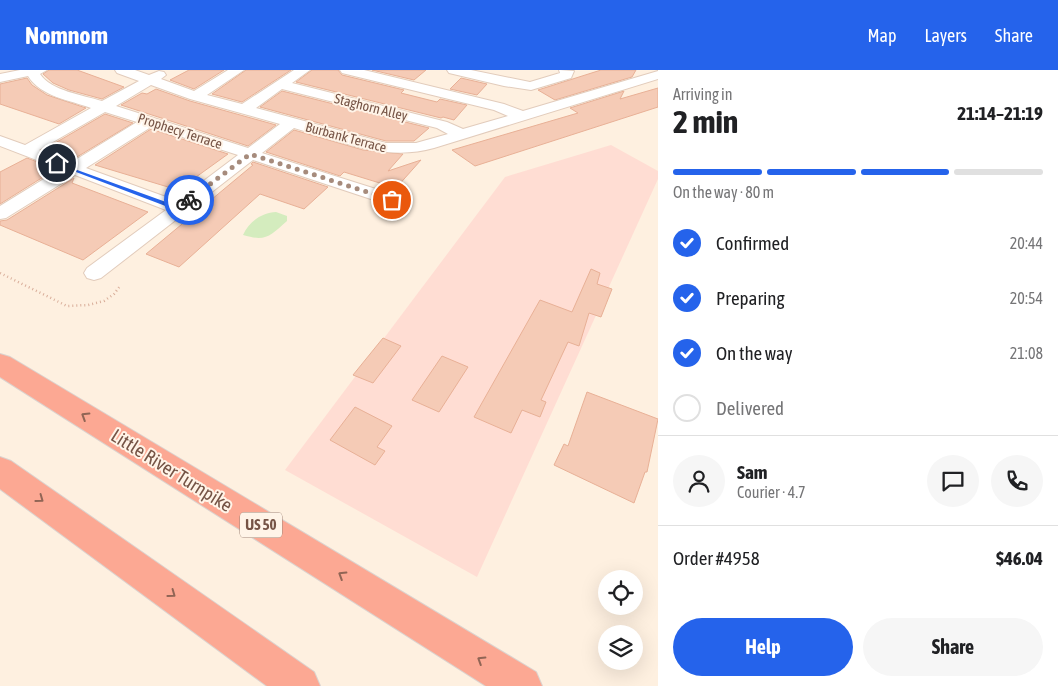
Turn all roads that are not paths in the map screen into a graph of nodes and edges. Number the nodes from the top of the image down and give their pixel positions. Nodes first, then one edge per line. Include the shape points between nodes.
1 (122, 70) edge
2 (168, 70) edge
3 (237, 70) edge
4 (303, 70) edge
5 (347, 70) edge
6 (454, 70) edge
7 (514, 70) edge
8 (566, 70) edge
9 (36, 71) edge
10 (658, 75) edge
11 (0, 78) edge
12 (148, 81) junction
13 (504, 82) junction
14 (280, 84) junction
15 (194, 96) junction
16 (105, 106) junction
17 (245, 110) junction
18 (521, 116) junction
19 (150, 121) junction
20 (291, 122) junction
21 (460, 134) junction
22 (0, 141) edge
23 (26, 151) junction
24 (250, 154) junction
25 (73, 169) junction
26 (392, 200) dead end
27 (178, 208) junction
28 (0, 214) edge
29 (94, 273) dead end
30 (0, 364) edge
31 (0, 471) edge
32 (300, 686) edge
33 (522, 686) edge

1 - 12 street, Burbank Terrace
2 - 12 street
3 - 15 street
4 - 14 street
5 - 18 street via 499,106
6 - 13 street
7 - 13 street
8 - 13 street via 566,75 531,86
9 - 11 street
9 - 16 street, Prophecy Terrace via 39,83 52,90
10 - 18 street, Burbank Terrace
12 - 15 street, Burbank Terrace
12 - 16 street
14 - 17 street
14 - 21 street, Staghorn Alley via 442,124
15 - 17 street, Burbank Terrace
16 - 19 street, Prophecy Terrace
16 - 23 street
17 - 20 street, Burbank Terrace
18 - 21 street, Burbank Terrace
19 - 24 street, Prophecy Terrace
19 - 25 street
20 - 21 street, Burbank Terrace via 397,150 417,148
20 - 24 street
22 - 23 street
23 - 25 street
24 - 26 street, Prophecy Terrace
24 - 27 street
25 - 27 street
25 - 28 street
27 - 29 street
33 -> 30 highway, Little River Turnpike / US 50
31 -> 32 highway

